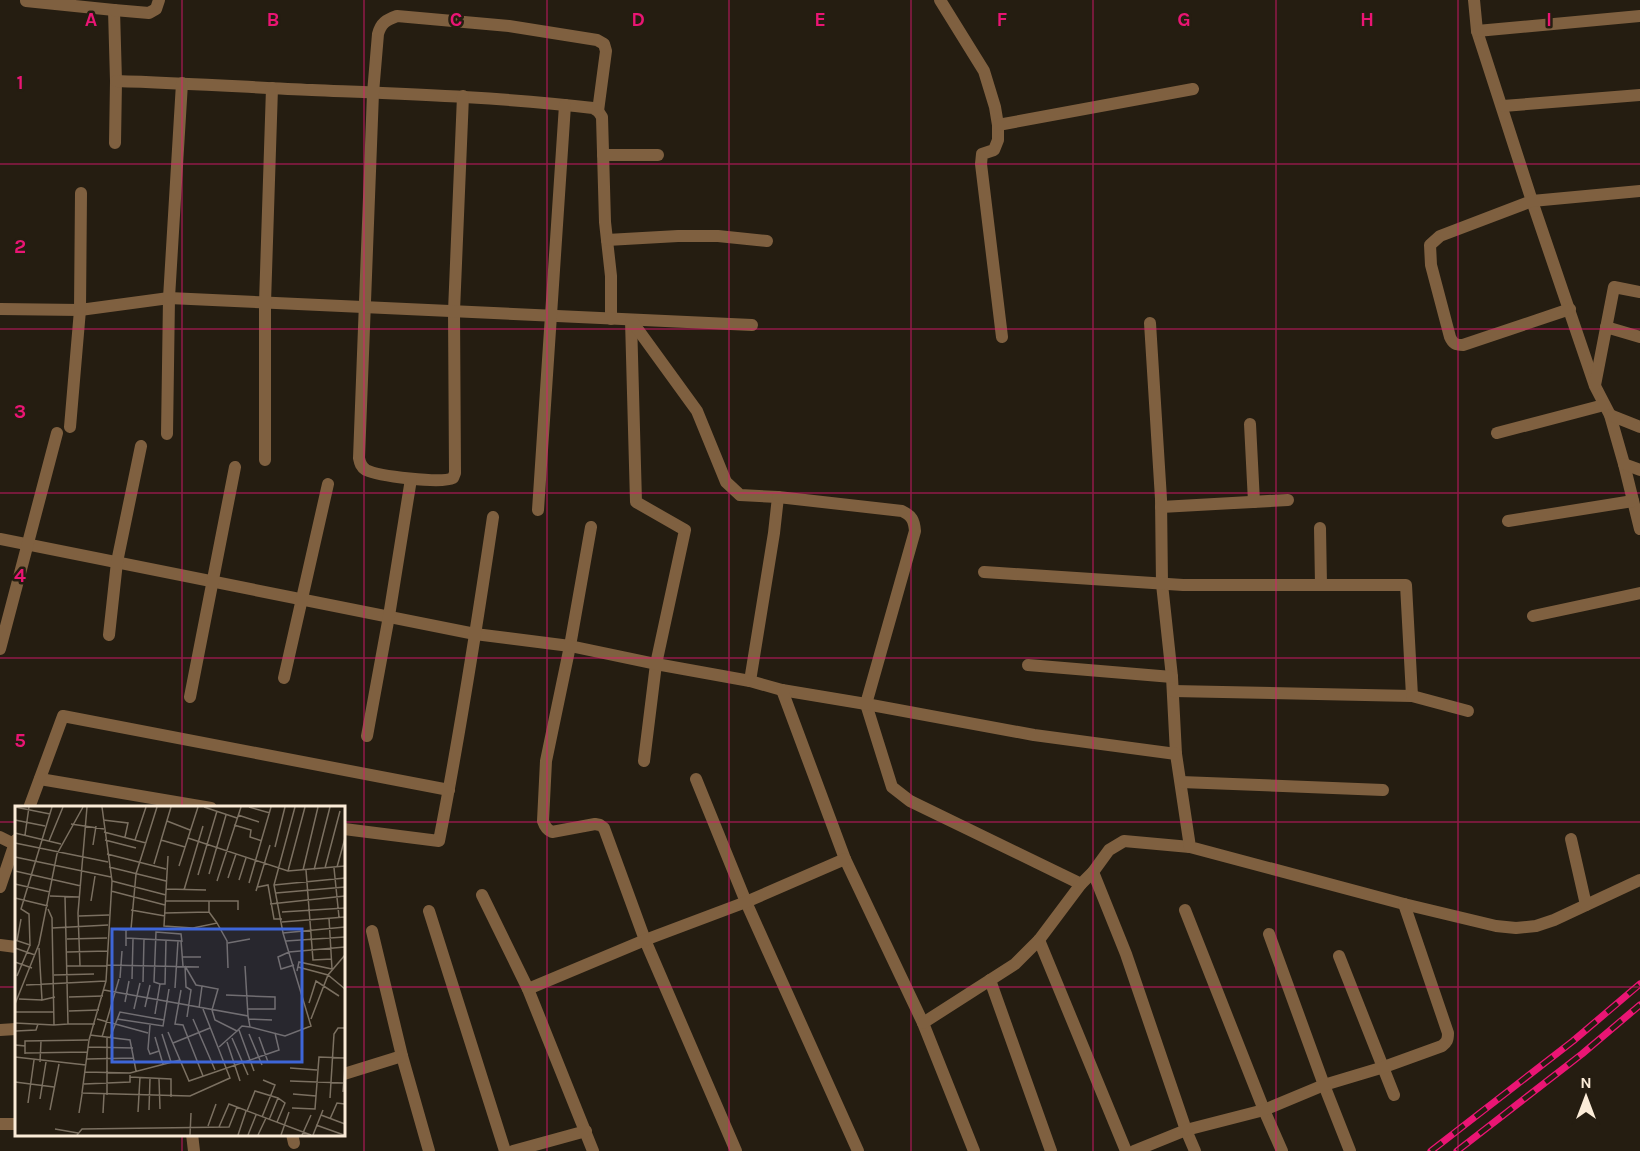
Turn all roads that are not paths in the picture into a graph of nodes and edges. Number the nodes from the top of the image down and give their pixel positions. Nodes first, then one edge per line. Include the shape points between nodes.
1 (159, 0) edge
2 (940, 0) edge
3 (1474, 0) edge
4 (26, 1) edge
5 (114, 10) junction
6 (1640, 16) edge
7 (1477, 31) junction
8 (116, 81) junction
9 (182, 82) junction
10 (272, 88) junction
11 (1193, 89) dead end
12 (373, 93) junction
13 (1640, 95) edge
14 (463, 96) junction
15 (565, 105) junction
16 (1503, 106) junction
17 (598, 111) junction
18 (998, 125) junction
19 (114, 143) dead end
20 (603, 155) junction
21 (658, 155) dead end
22 (1640, 191) edge
23 (81, 193) dead end
24 (1532, 201) junction
25 (607, 240) junction
26 (767, 241) dead end
27 (1640, 292) edge
28 (169, 298) junction
29 (265, 303) junction
30 (365, 307) junction
31 (0, 309) edge
32 (1570, 309) junction
33 (80, 310) junction
34 (454, 312) junction
35 (551, 316) junction
36 (611, 319) junction
37 (631, 320) junction
38 (1150, 323) dead end
39 (752, 325) dead end
40 (1606, 327) junction
41 (1002, 337) dead end
42 (1640, 337) edge
43 (1595, 386) junction
44 (1607, 410) junction
45 (1250, 424) dead end
46 (70, 427) dead end
47 (1640, 427) edge
48 (57, 433) dead end
49 (1497, 433) dead end
50 (167, 434) dead end
51 (141, 446) dead end
52 (265, 460) dead end
53 (1624, 464) junction
54 (235, 467) dead end
55 (1640, 470) edge
56 (411, 479) junction
57 (328, 484) dead end
58 (778, 497) junction
59 (1288, 500) dead end
60 (1633, 501) junction
61 (1254, 502) junction
62 (1161, 507) junction
63 (538, 510) dead end
64 (493, 517) dead end
65 (1508, 521) dead end
66 (591, 527) dead end
67 (1320, 528) dead end
68 (1640, 529) edge
69 (0, 539) edge
70 (28, 545) junction
71 (117, 562) junction
72 (984, 572) dead end
73 (213, 580) junction
74 (1162, 584) junction
75 (1321, 585) junction
76 (1640, 593) edge
77 (301, 600) junction
78 (389, 616) junction
79 (1533, 616) dead end
80 (475, 634) junction
81 (109, 635) dead end
82 (570, 646) junction
83 (0, 650) edge
84 (656, 664) junction
85 (1028, 665) dead end
86 (1172, 677) junction
87 (284, 678) dead end
88 (750, 681) junction
89 (782, 690) junction
90 (1173, 691) junction
91 (1412, 696) junction
92 (190, 697) dead end
93 (866, 704) junction
94 (1468, 711) dead end
95 (367, 736) dead end
96 (1176, 754) junction
97 (644, 761) dead end
98 (40, 779) junction
99 (696, 779) dead end
100 (1181, 782) junction
101 (449, 790) junction
102 (1383, 790) dead end
103 (29, 806) edge
104 (205, 806) edge
105 (345, 829) edge
106 (0, 837) edge
107 (1571, 840) dead end
108 (15, 843) edge
109 (15, 846) edge
110 (1190, 847) junction
111 (845, 859) junction
112 (1093, 872) junction
113 (1640, 880) edge
114 (1081, 884) junction
115 (0, 887) edge
116 (482, 895) dead end
117 (746, 902) junction
118 (1404, 904) junction
119 (1586, 905) junction
120 (1185, 910) dead end
121 (429, 911) dead end
122 (372, 931) dead end
123 (1269, 934) dead end
124 (645, 940) junction
125 (1039, 940) junction
126 (0, 945) edge
127 (15, 947) edge
128 (1339, 956) dead end
129 (990, 980) junction
130 (528, 989) junction
131 (923, 1023) junction
132 (402, 1056) junction
133 (1384, 1067) junction
134 (345, 1074) edge
135 (1324, 1085) junction
136 (1394, 1095) dead end
137 (1264, 1110) junction
138 (1186, 1130) junction
139 (586, 1131) junction
140 (192, 1136) edge
141 (194, 1151) edge
142 (429, 1151) edge
143 (505, 1151) edge
144 (513, 1151) edge
145 (593, 1151) edge
146 (736, 1151) edge
147 (858, 1151) edge
148 (974, 1151) edge
149 (1050, 1151) edge
150 (1126, 1151) edge
151 (1134, 1151) edge
152 (1195, 1151) edge
153 (1282, 1151) edge
154 (1350, 1151) edge

1 - 5 street via 156,9 149,13
2 - 18 street via 984,71
3 - 7 street
4 - 5 street
5 - 8 street
6 - 7 street
7 - 16 street
8 - 9 street
8 - 19 street
9 - 10 street
9 - 28 street
10 - 12 street
10 - 29 street
11 - 18 street
12 - 14 street
12 - 17 street via 380,26 397,16 509,26 597,40 606,51
12 - 30 street
13 - 16 street
14 - 15 street
14 - 34 street
15 - 17 street
15 - 35 street
16 - 24 street
17 - 20 street via 602,117
18 - 41 street via 994,150 982,154 981,164
20 - 21 street
20 - 25 street
22 - 24 street
23 - 33 street
24 - 32 street
24 - 32 street via 1440,236 1430,245 1431,265 1450,337 1452,342 1463,345
25 - 26 street via 718,236
25 - 36 street
27 - 40 street via 1614,286
28 - 29 street
28 - 33 street
28 - 50 street
29 - 30 street
29 - 52 street
30 - 34 street
30 - 56 street via 360,465
31 - 33 street
32 - 43 street
33 - 46 street
34 - 35 street
34 - 56 street via 455,473 449,480
35 - 36 street
35 - 63 street
36 - 37 street
37 - 39 street
37 - 58 street via 697,411 726,482 740,495
37 - 84 street via 636,501 685,530
38 - 62 street
40 - 42 street
40 - 43 street
43 - 44 street
44 - 47 street
44 - 49 street
44 - 53 street
45 - 61 street
48 - 70 street
51 - 71 street
53 - 55 street
53 - 60 street
54 - 73 street
56 - 78 street
57 - 77 street
58 - 88 street
58 - 93 street via 902,511 914,523 915,531
59 - 61 street
60 - 65 street
60 - 68 street
61 - 62 street
62 - 74 street
64 - 80 street
66 - 82 street
67 - 75 street
69 - 70 street
70 - 71 street
70 - 83 street
71 - 73 street
71 - 81 street
72 - 74 street
73 - 77 street
73 - 92 street
74 - 75 street
74 - 86 street
75 - 91 street via 1406,585
76 - 79 street
77 - 78 street
77 - 87 street
78 - 80 street
78 - 95 street
80 - 82 street
80 - 101 street
82 - 84 street
82 - 124 street via 546,761 543,821 552,832 595,824 604,828
84 - 88 street
84 - 97 street
85 - 86 street
86 - 90 street
88 - 89 street
89 - 93 street
89 - 111 street
90 - 91 street
90 - 96 street
91 - 94 street
93 - 96 street via 1034,735
93 - 114 street via 892,787 910,801
96 - 100 street
98 - 101 street via 63,716
98 - 103 street
98 - 104 street
99 - 117 street
100 - 102 street
100 - 110 street
101 - 105 street via 439,841
106 - 108 street
107 - 119 street
109 - 115 street
110 - 112 street via 1124,841 1109,850
110 - 118 street
111 - 117 street
111 - 131 street
112 - 114 street
112 - 138 street via 1126,954
113 - 119 street
114 - 125 street
116 - 130 street
117 - 124 street
117 - 147 street
118 - 119 street via 1516,928 1536,926
118 - 133 street via 1448,1040 1442,1046
120 - 137 street
121 - 143 street
122 - 132 street
123 - 135 street
124 - 130 street
124 - 146 street
125 - 129 street via 1015,964
125 - 150 street
126 - 127 street
128 - 133 street
129 - 131 street
129 - 149 street
130 - 139 street
131 - 148 street
132 - 134 street
132 - 142 street
133 - 135 street
133 - 136 street
135 - 137 street
135 - 154 street
137 - 138 street
137 - 153 street
138 - 151 street
138 - 152 street
139 - 144 street
139 - 145 street
140 - 141 street

